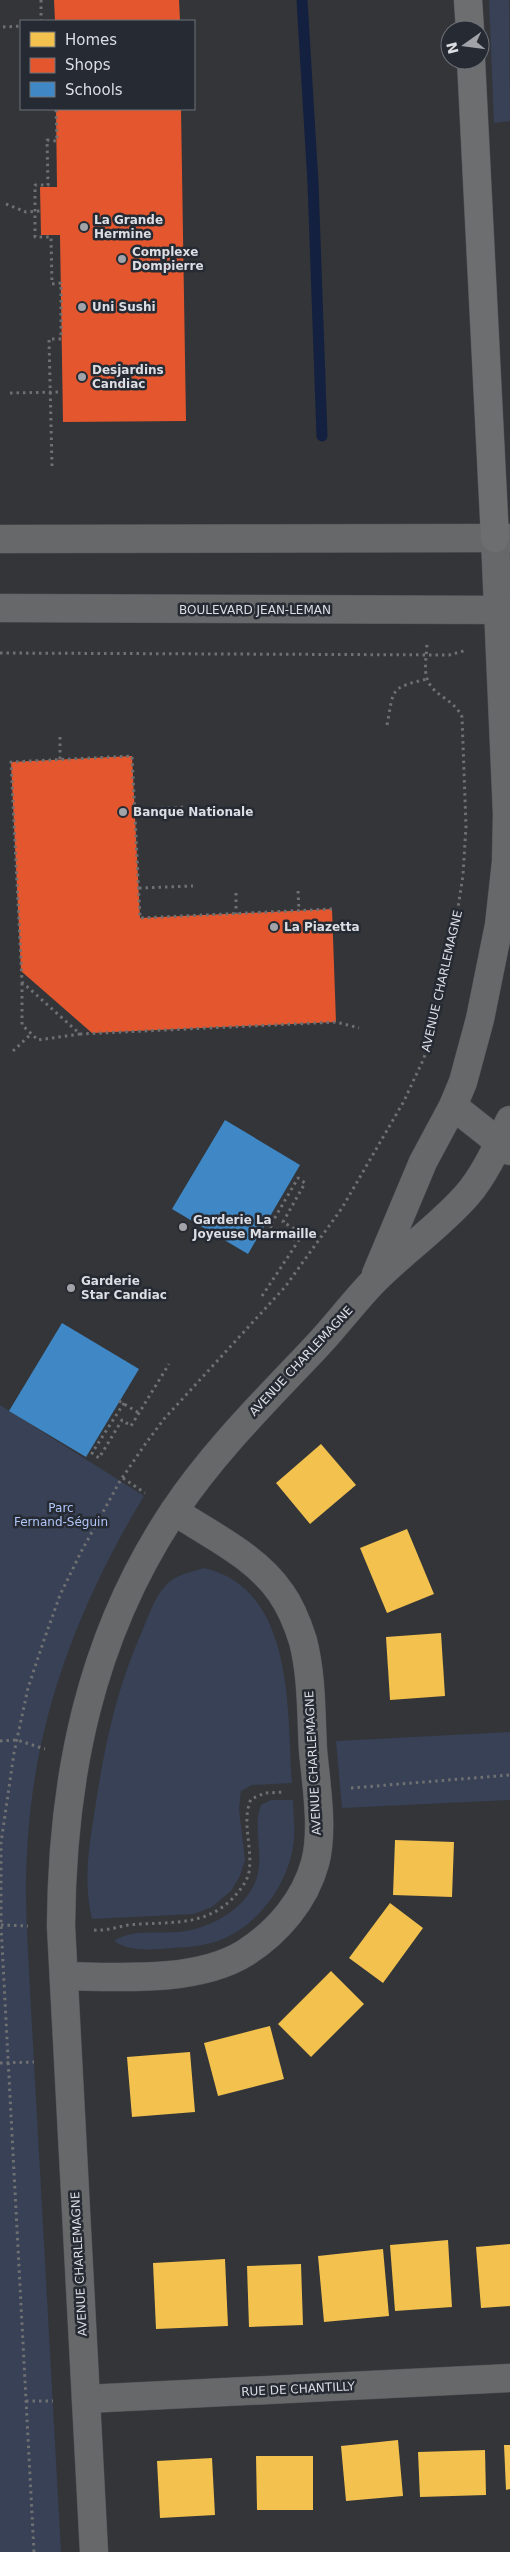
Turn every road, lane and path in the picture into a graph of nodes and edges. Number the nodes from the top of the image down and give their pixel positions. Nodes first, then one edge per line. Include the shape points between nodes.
1 (40, 0) edge
2 (468, 0) edge
3 (41, 20) edge
4 (469, 20) edge
5 (20, 26) edge
6 (3, 27) dead end
7 (472, 70) edge
8 (56, 110) edge
9 (6, 204) dead end
10 (35, 211) junction
11 (41, 211) dead end
12 (51, 392) junction
13 (62, 392) dead end
14 (10, 393) dead end
15 (52, 466) dead end
16 (503, 538) edge
17 (0, 539) edge
18 (0, 608) edge
19 (504, 610) edge
20 (427, 638) dead end
21 (463, 650) dead end
22 (0, 653) edge
23 (427, 654) junction
24 (427, 679) junction
25 (387, 725) dead end
26 (60, 736) dead end
27 (60, 759) junction
28 (189, 807) dead end
29 (135, 809) junction
30 (193, 886) dead end
31 (139, 888) junction
32 (298, 891) dead end
33 (236, 893) dead end
34 (332, 909) dead end
35 (299, 910) junction
36 (236, 914) junction
37 (22, 982) junction
38 (358, 1028) dead end
39 (31, 1034) junction
40 (80, 1034) junction
41 (13, 1051) dead end
42 (453, 1106) junction
43 (506, 1138) edge
44 (265, 1224) dead end
45 (270, 1226) junction
46 (297, 1241) junction
47 (373, 1282) junction
48 (262, 1296) dead end
49 (170, 1364) dead end
50 (185, 1396) dead end
51 (119, 1401) dead end
52 (124, 1403) junction
53 (138, 1413) junction
54 (123, 1478) dead end
55 (147, 1495) dead end
56 (174, 1511) junction
57 (0, 1741) edge
58 (46, 1749) dead end
59 (510, 1775) edge
60 (349, 1788) dead end
61 (292, 1791) dead end
62 (1, 1925) dead end
63 (31, 1926) dead end
64 (100, 1930) dead end
65 (64, 1976) junction
66 (37, 2062) dead end
67 (0, 2064) edge
68 (510, 2378) edge
69 (86, 2399) junction
70 (56, 2400) dead end
71 (26, 2402) dead end
72 (94, 2552) edge

1 - 3 path
2 - 4 highway
5 - 6 path
7 - 16 highway
8 - 10 path via 57,141 47,140 48,185 35,185
9 - 10 path via 26,212
10 - 11 path
10 - 12 path via 35,237 51,237 52,284 61,284 61,339 49,339
12 - 13 path
12 - 14 path
12 - 15 path
16 - 17 street
16 - 19 street, AVENUE CHARLEMAGNE
18 - 19 street, BOULEVARD JEAN-LEMAN
19 - 42 street, AVENUE CHARLEMAGNE via 506,862 499,925 480,1019
20 - 23 path
21 - 23 path via 449,655
22 - 23 path
23 - 24 path
24 - 25 path via 398,687 393,693
24 - 50 path, AVENUE CHARLEMAGNE via 436,692 458,707 462,717 466,833 453,941 424,1058 404,1101 342,1208 285,1287
26 - 27 path
27 - 29 path via 132,756
27 - 37 path via 11,762
28 - 29 path
29 - 31 path
30 - 31 path
31 - 36 path via 140,918
32 - 35 path
33 - 36 path
34 - 35 path
35 - 36 path
37 - 39 path via 22,1025
37 - 40 path
38 - 40 path via 336,1022
39 - 40 path via 38,1040
39 - 41 path
42 - 43 street
42 - 47 street, AVENUE CHARLEMAGNE via 423,1162
43 - 47 street, AVENUE CHARLEMAGNE via 466,1196
44 - 45 path
45 - 46 path
45 - 46 path via 298,1178 305,1183 283,1222 303,1234
46 - 48 path
47 - 56 street, AVENUE CHARLEMAGNE via 226,1444
49 - 53 path
51 - 52 path
52 - 53 path
52 - 53 path via 92,1453 99,1458 122,1420 131,1426
54 - 55 path
56 - 65 street, AVENUE CHARLEMAGNE via 146,1556 111,1630 81,1727 64,1823 61,1918
56 - 65 street, AVENUE CHARLEMAGNE via 266,1574 282,1593 296,1621 308,1674 318,1834 316,1862 306,1888 289,1915 244,1954 194,1971
57 - 58 path via 17,1740
59 - 60 path
61 - 64 path, AVENUE CHARLEMAGNE via 265,1793 251,1799 247,1808 251,1857 248,1874 241,1889 219,1911 203,1919 185,1922
62 - 63 path
65 - 69 street, AVENUE CHARLEMAGNE
66 - 67 path
68 - 69 street, RUE DE CHANTILLY
69 - 72 street, AVENUE CHARLEMAGNE
70 - 71 path

